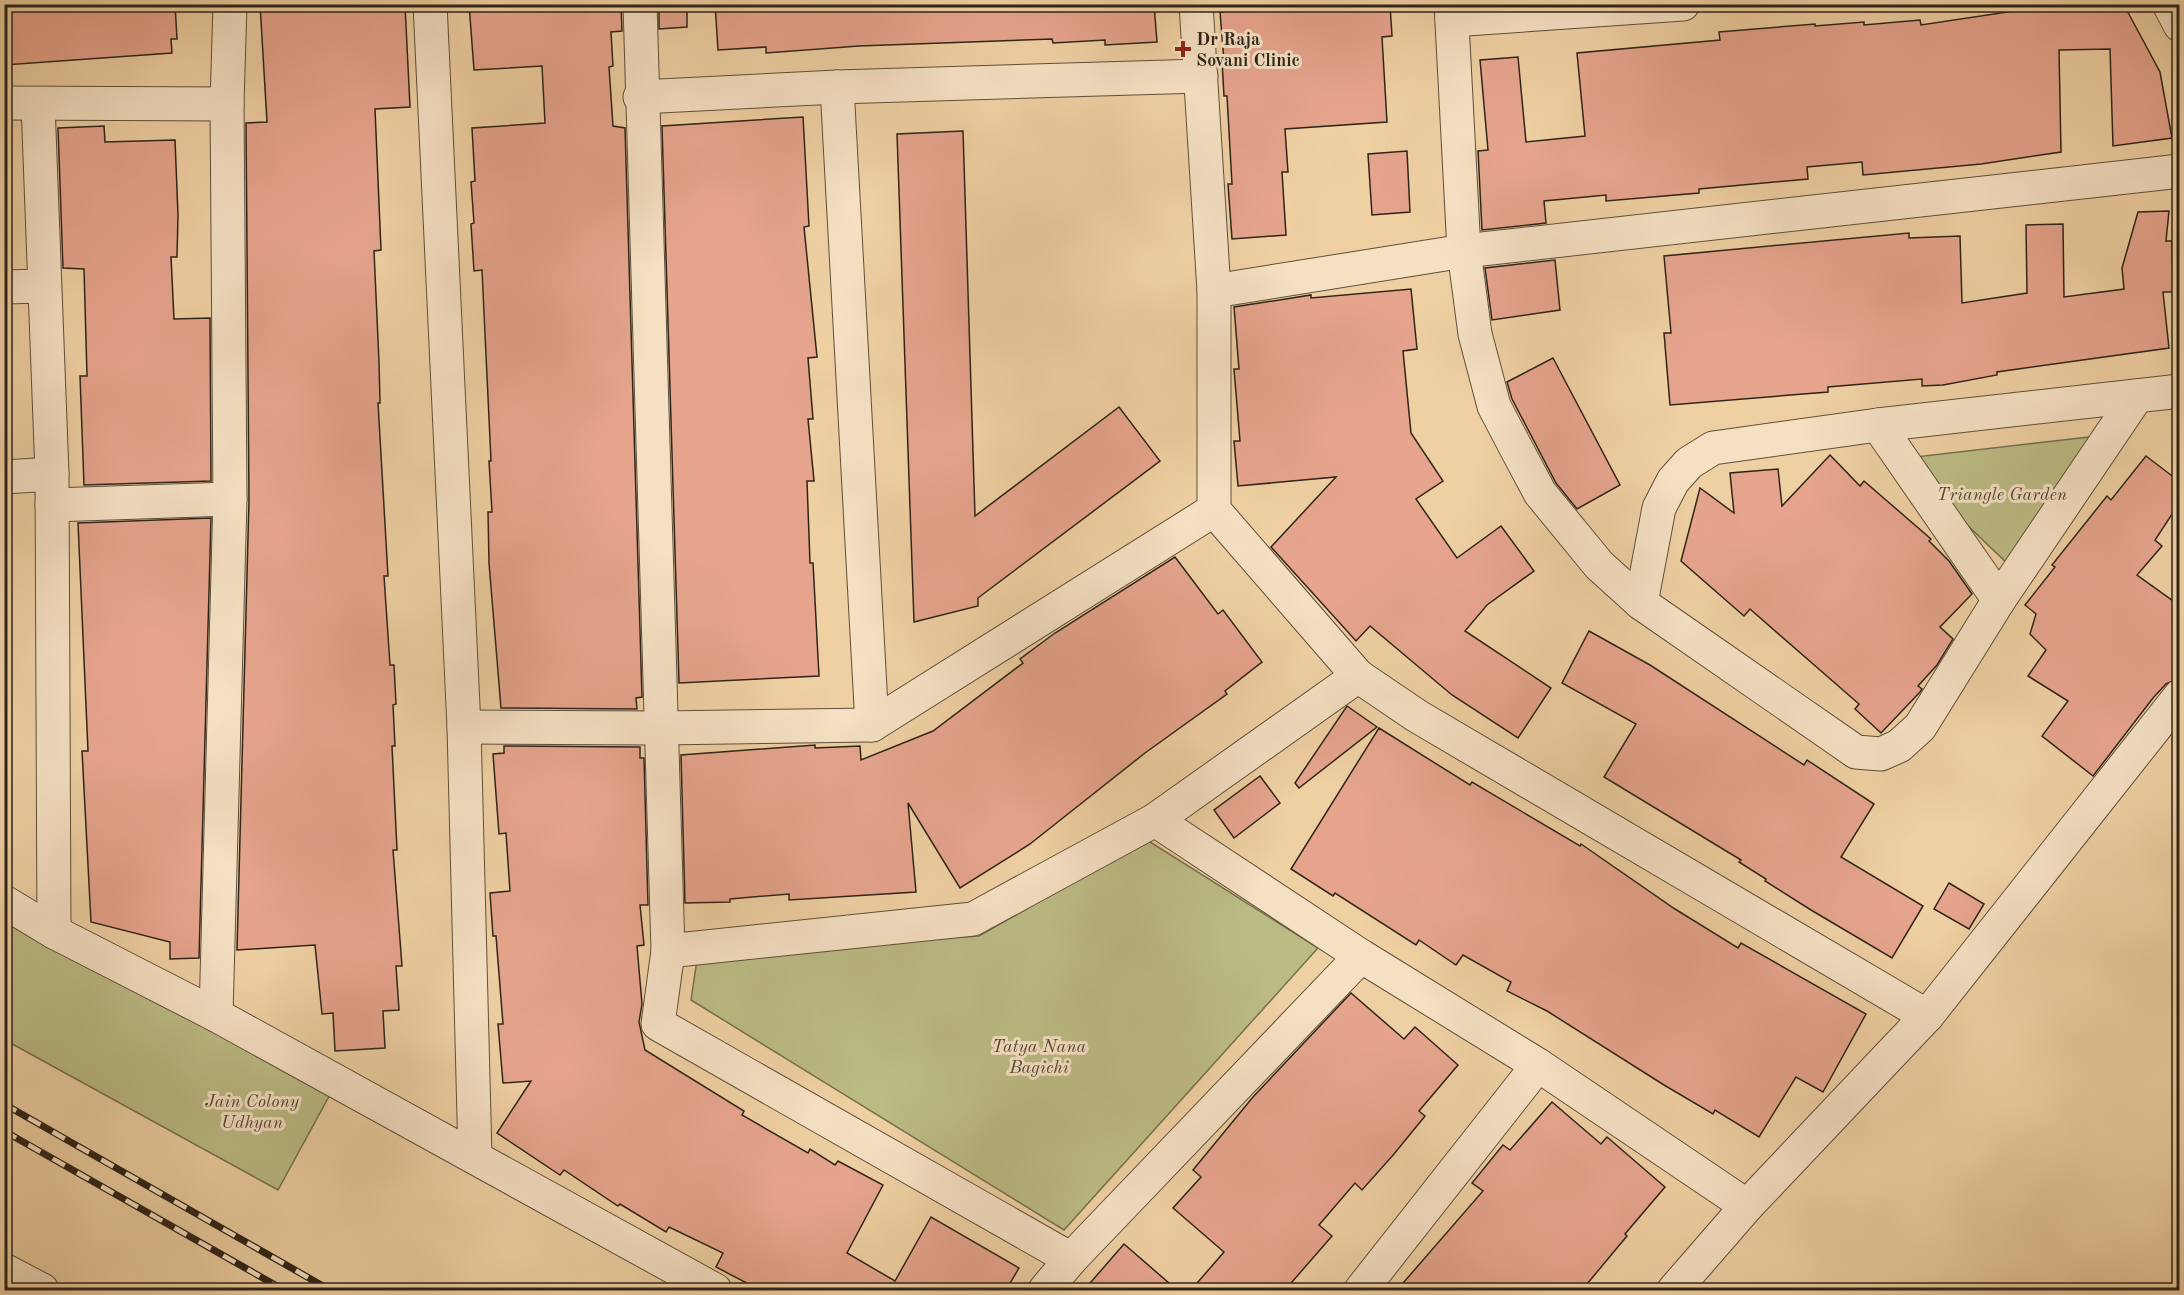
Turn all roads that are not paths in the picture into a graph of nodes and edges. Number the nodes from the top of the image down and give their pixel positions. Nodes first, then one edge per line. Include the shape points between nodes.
1 (230, 4) edge
2 (430, 4) edge
3 (640, 4) edge
4 (1196, 4) edge
5 (1683, 4) edge
6 (2169, 4) edge
7 (1645, 6) edge
8 (1451, 12) edge
9 (2180, 25) edge
10 (1201, 76) junction
11 (837, 87) junction
12 (640, 97) junction
13 (4, 103) edge
14 (38, 104) junction
15 (227, 104) junction
16 (2180, 171) edge
17 (1464, 252) junction
18 (44, 286) junction
19 (4, 287) edge
20 (1214, 291) junction
21 (2180, 391) edge
22 (2138, 396) junction
23 (1878, 425) junction
24 (4, 477) edge
25 (52, 490) junction
26 (230, 499) junction
27 (1214, 510) junction
28 (1999, 600) junction
29 (1641, 603) junction
30 (1358, 676) junction
31 (2180, 696) edge
32 (872, 725) junction
33 (464, 727) junction
34 (662, 728) junction
35 (1155, 820) junction
36 (4, 902) edge
37 (54, 932) junction
38 (668, 951) junction
39 (1361, 956) junction
40 (216, 1015) junction
41 (1927, 1016) junction
42 (1538, 1065) junction
43 (475, 1156) junction
44 (1747, 1206) junction
45 (1071, 1259) junction
46 (4, 1270) edge
47 (42, 1290) edge
48 (715, 1290) edge
49 (1045, 1290) edge
50 (1361, 1290) edge
51 (1674, 1290) edge

1 - 15 street
2 - 33 street
3 - 12 street
4 - 10 street
5 - 7 street
6 - 9 street
7 - 8 street
8 - 17 street
10 - 11 street
10 - 20 street
11 - 12 street
11 - 32 street
12 - 34 street
13 - 14 street
14 - 15 street
14 - 18 street
15 - 26 street
16 - 17 street
17 - 20 street
17 - 29 street via 1475,334 1494,406 1540,493 1599,565
18 - 19 street
18 - 25 street
20 - 27 street
21 - 22 street
22 - 23 street
22 - 28 street
23 - 28 street
23 - 29 street via 1713,448 1689,463 1673,481 1659,508
24 - 25 street
25 - 26 street
25 - 37 street
26 - 40 street
27 - 30 street
27 - 32 street
28 - 29 street via 1920,727 1899,746 1881,754 1856,752
30 - 35 street
30 - 41 street via 1417,716
31 - 41 street
32 - 34 street
33 - 34 street
33 - 43 street
34 - 38 street
35 - 38 street via 973,919
35 - 39 street
36 - 37 street
37 - 40 street
38 - 45 street via 658,1024
39 - 42 street
39 - 45 street
40 - 43 street
41 - 44 street
42 - 44 street
42 - 50 street
43 - 48 street
44 - 51 street
45 - 49 street
46 - 47 street

